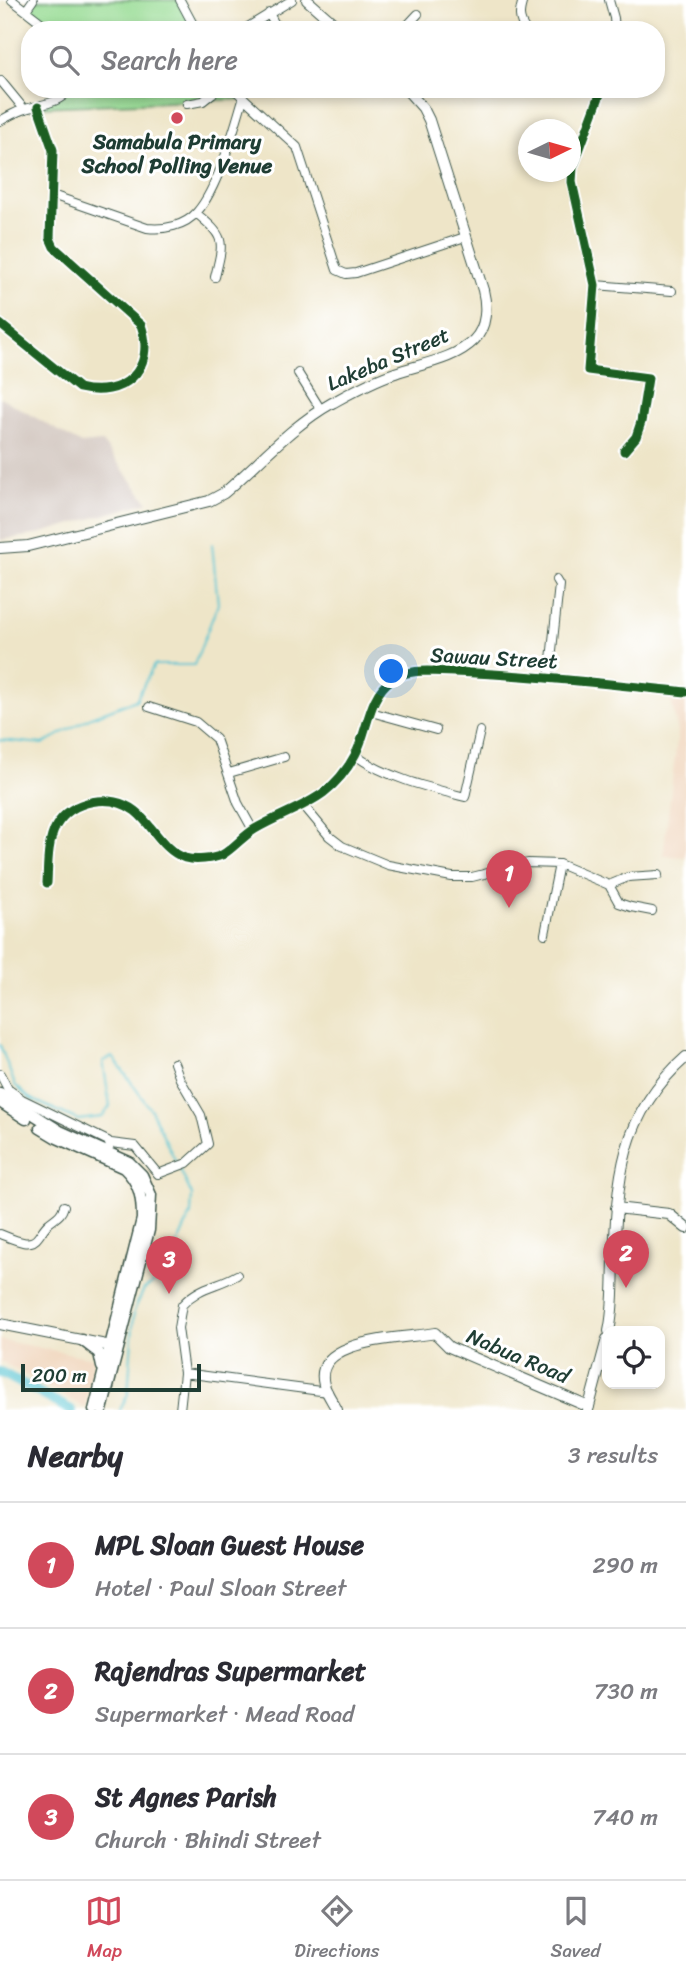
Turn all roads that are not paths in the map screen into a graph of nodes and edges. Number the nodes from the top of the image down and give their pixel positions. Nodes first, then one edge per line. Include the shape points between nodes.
1 (12, 0) edge
2 (33, 0) edge
3 (180, 0) edge
4 (292, 0) edge
5 (307, 0) edge
6 (523, 0) edge
7 (609, 0) edge
8 (26, 10) junction
9 (269, 13) junction
10 (418, 14) dead end
11 (40, 21) edge
12 (191, 21) edge
13 (257, 21) edge
14 (273, 21) edge
15 (331, 21) edge
16 (411, 21) edge
17 (520, 21) edge
18 (614, 21) edge
19 (1, 82) edge
20 (60, 98) edge
21 (207, 98) edge
22 (415, 98) edge
23 (599, 98) edge
24 (243, 99) joint
25 (187, 104) dead end
26 (38, 107) junction
27 (24, 109) junction
28 (0, 121) edge
29 (52, 195) junction
30 (196, 213) junction
31 (465, 237) junction
32 (215, 277) dead end
33 (595, 285) junction
34 (672, 291) dead end
35 (0, 324) edge
36 (298, 373) dead end
37 (321, 410) junction
38 (624, 451) dead end
39 (0, 548) edge
40 (556, 580) dead end
41 (548, 678) junction
42 (686, 685) edge
43 (686, 692) edge
44 (149, 707) dead end
45 (371, 712) junction
46 (436, 730) dead end
47 (480, 731) dead end
48 (355, 755) junction
49 (284, 757) dead end
50 (229, 773) junction
51 (304, 806) junction
52 (253, 830) junction
53 (559, 864) junction
54 (658, 875) dead end
55 (47, 883) dead end
56 (609, 885) junction
57 (652, 911) dead end
58 (545, 934) dead end
59 (686, 1057) edge
60 (174, 1063) dead end
61 (0, 1074) edge
62 (0, 1093) edge
63 (0, 1102) edge
64 (110, 1148) junction
65 (64, 1206) dead end
66 (616, 1208) junction
67 (686, 1228) edge
68 (0, 1234) edge
69 (236, 1275) dead end
70 (0, 1324) edge
71 (610, 1326) edge
72 (82, 1340) junction
73 (114, 1346) junction
74 (602, 1357) edge
75 (103, 1373) junction
76 (184, 1373) junction
77 (328, 1392) junction
78 (588, 1408) edge
79 (94, 1410) edge
80 (102, 1410) edge
81 (180, 1410) edge
82 (337, 1410) edge

1 - 8 street
2 - 8 street
3 - 12 street
4 - 9 street
5 - 15 main road
6 - 17 street
7 - 18 street
8 - 11 street
9 - 13 street
9 - 14 street
10 - 16 street
19 - 27 street
20 - 26 street
21 - 25 street
22 - 31 main road, Lakeba Street via 429,120
23 - 33 street via 573,167 572,182
24 - 30 street via 214,181
24 - 31 street via 297,147 337,270 356,273
26 - 27 street
26 - 29 street via 53,150
27 - 28 street
29 - 30 street via 159,230
29 - 35 street via 49,231 54,247 141,325 145,337 138,371 109,390 79,388
30 - 32 street via 217,230 222,241
31 - 37 main road, Lakeba Street via 486,303 475,339 448,356 370,383
33 - 34 street
33 - 38 street via 588,370 648,378 636,437
36 - 37 street
37 - 39 main road, Lakeba Street via 209,501 28,546
40 - 41 street
41 - 43 street, Sawau Street
41 - 45 street, Sawau Street via 412,672 379,691
42 - 43 street
44 - 50 street via 207,729 216,739
45 - 46 street
45 - 48 street, Sawau Street
47 - 48 street via 465,797 409,781
48 - 51 street, Sawau Street via 331,788
49 - 50 street
50 - 52 street
51 - 52 street, Sawau Street
51 - 53 street via 342,846 407,870 472,877 528,863
52 - 55 street, Sawau Street via 221,855 186,858 163,842 135,811 112,801 88,802 57,824
53 - 56 street
53 - 58 street
54 - 56 street via 628,877
56 - 57 street via 619,903
59 - 66 main road via 659,1086 632,1129
60 - 64 street via 201,1115 208,1144 178,1168 158,1174 135,1146
61 - 64 street via 8,1089 22,1099
62 - 64 highway via 60,1131
63 - 73 highway via 55,1137 124,1168 140,1190 142,1219
64 - 73 highway via 137,1169 151,1195 149,1230
65 - 68 street via 37,1240 24,1242
66 - 67 main road via 669,1214
66 - 71 main road
69 - 76 street via 205,1286 182,1305 178,1328
70 - 72 main road
72 - 73 main road
72 - 75 highway via 99,1353
73 - 75 highway
73 - 80 highway
74 - 78 main road
75 - 79 highway
76 - 77 street
76 - 81 street
77 - 78 main road, Nabua Road via 325,1368 338,1352 387,1338 435,1332 449,1347
77 - 82 main road, Nabua Road

